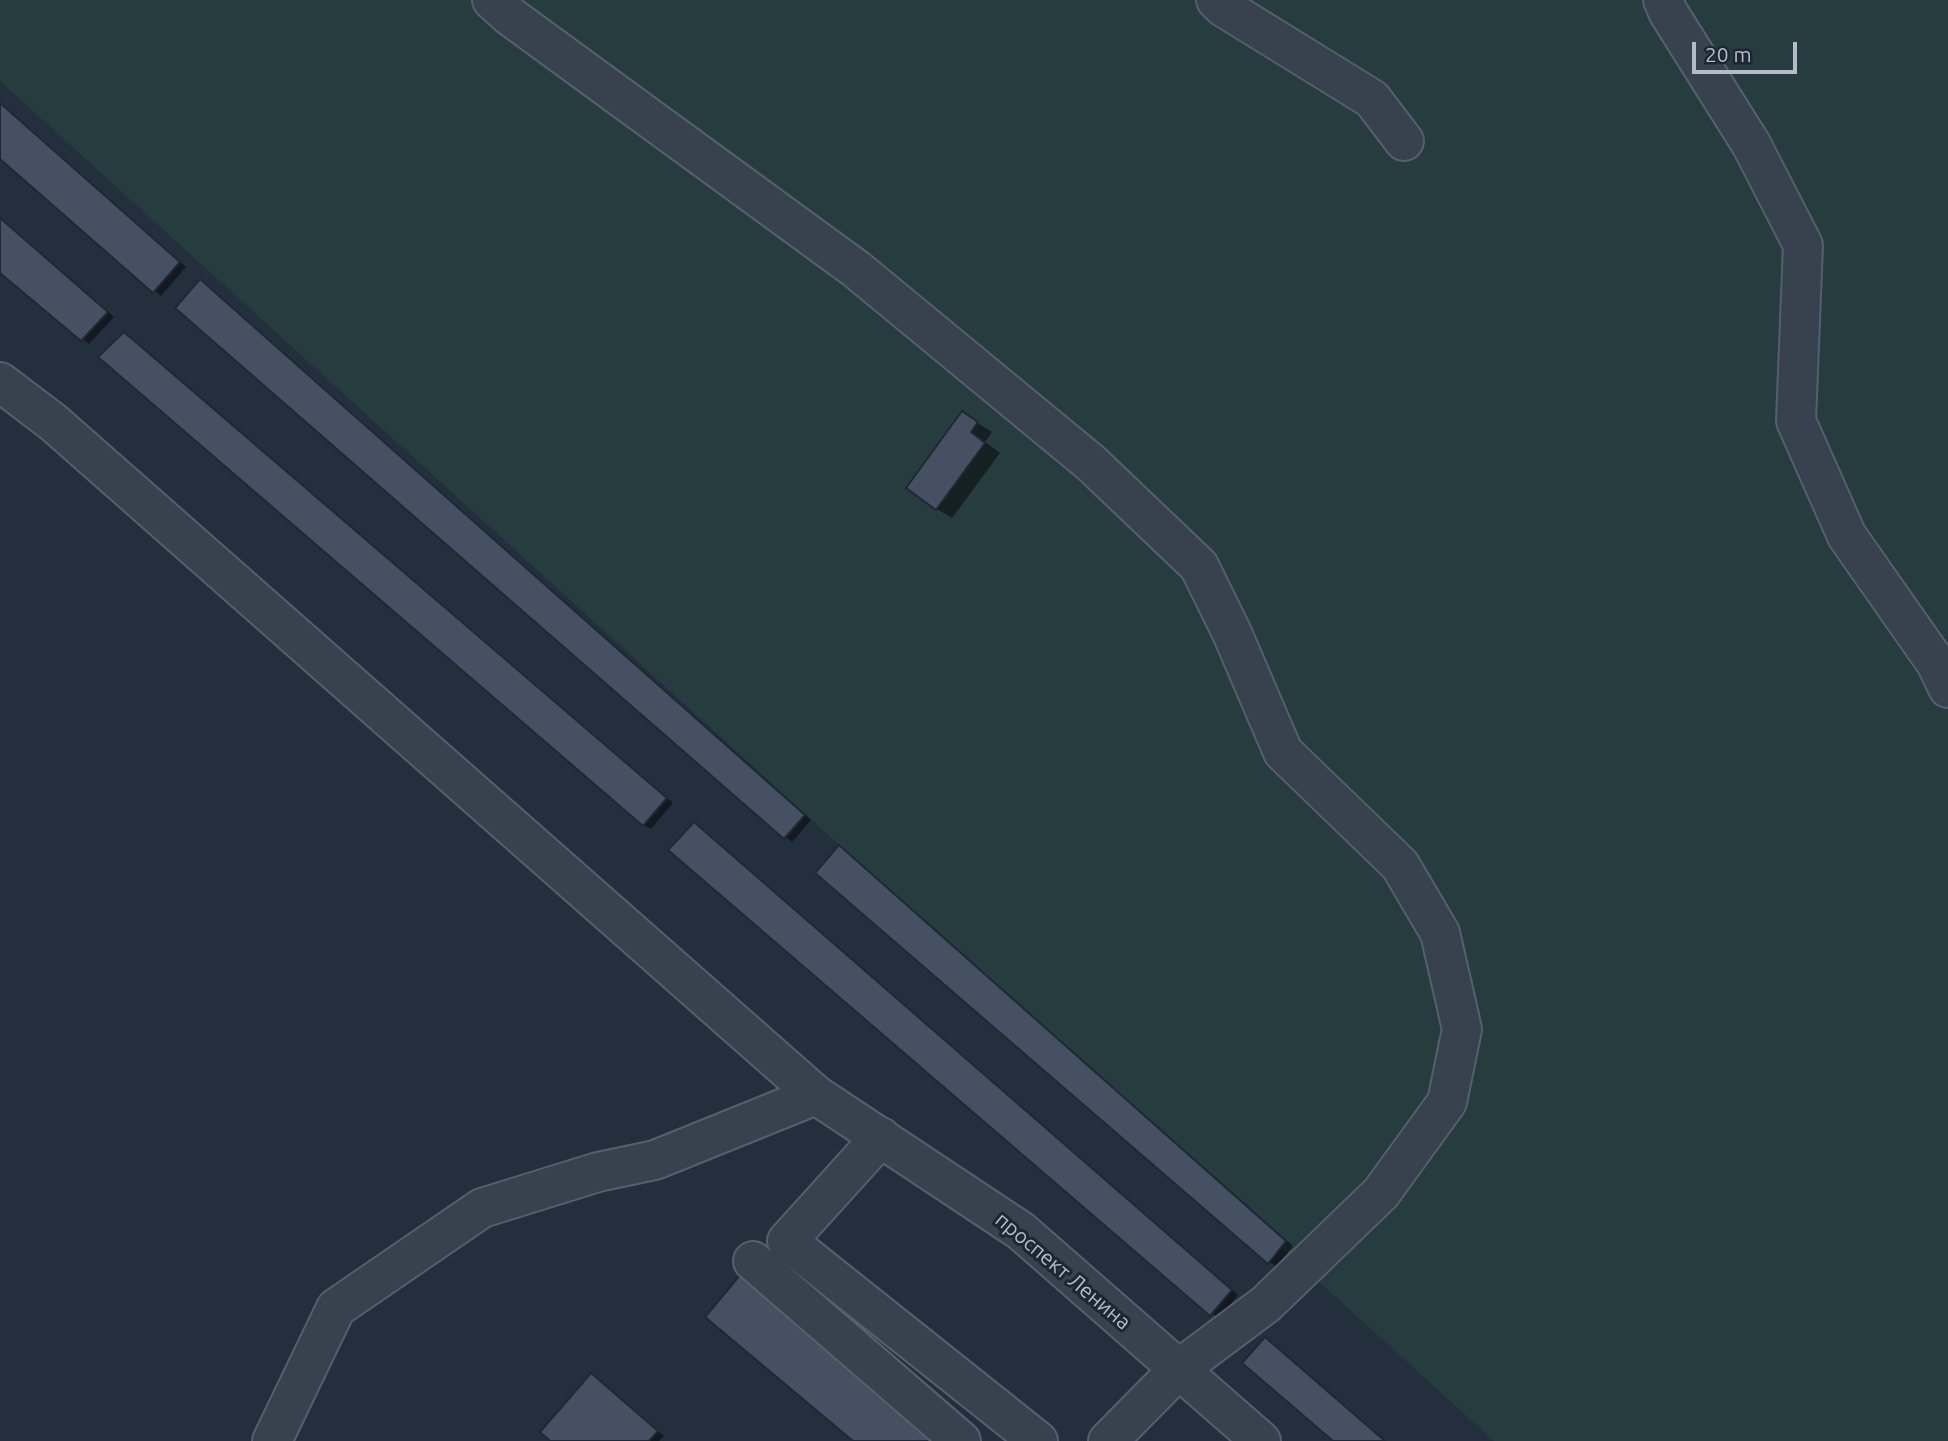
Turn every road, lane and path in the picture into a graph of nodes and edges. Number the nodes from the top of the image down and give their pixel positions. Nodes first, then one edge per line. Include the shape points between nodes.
1 (492, 0) edge
2 (1216, 0) edge
3 (1663, 0) edge
4 (1404, 141) dead end
5 (0, 382) edge
6 (1948, 688) edge
7 (816, 1095) junction
8 (880, 1137) junction
9 (753, 1261) dead end
10 (1179, 1369) junction
11 (272, 1441) edge
12 (961, 1441) edge
13 (1038, 1441) edge
14 (1108, 1441) edge
15 (1261, 1441) edge

1 - 10 street via 856,269 1091,463 1199,566 1283,752 1399,865 1440,933 1462,1029 1447,1102 1381,1193 1266,1304
2 - 4 street via 1372,99
3 - 6 street via 1751,144 1803,245 1796,421 1847,536 1936,663
5 - 7 street, проспект Ленина via 65,433
7 - 8 street, проспект Ленина
7 - 11 street via 654,1160 482,1208 336,1308
8 - 10 street, проспект Ленина via 1021,1231
8 - 13 street via 787,1241
9 - 12 street
10 - 14 street
10 - 15 street, проспект Ленина

